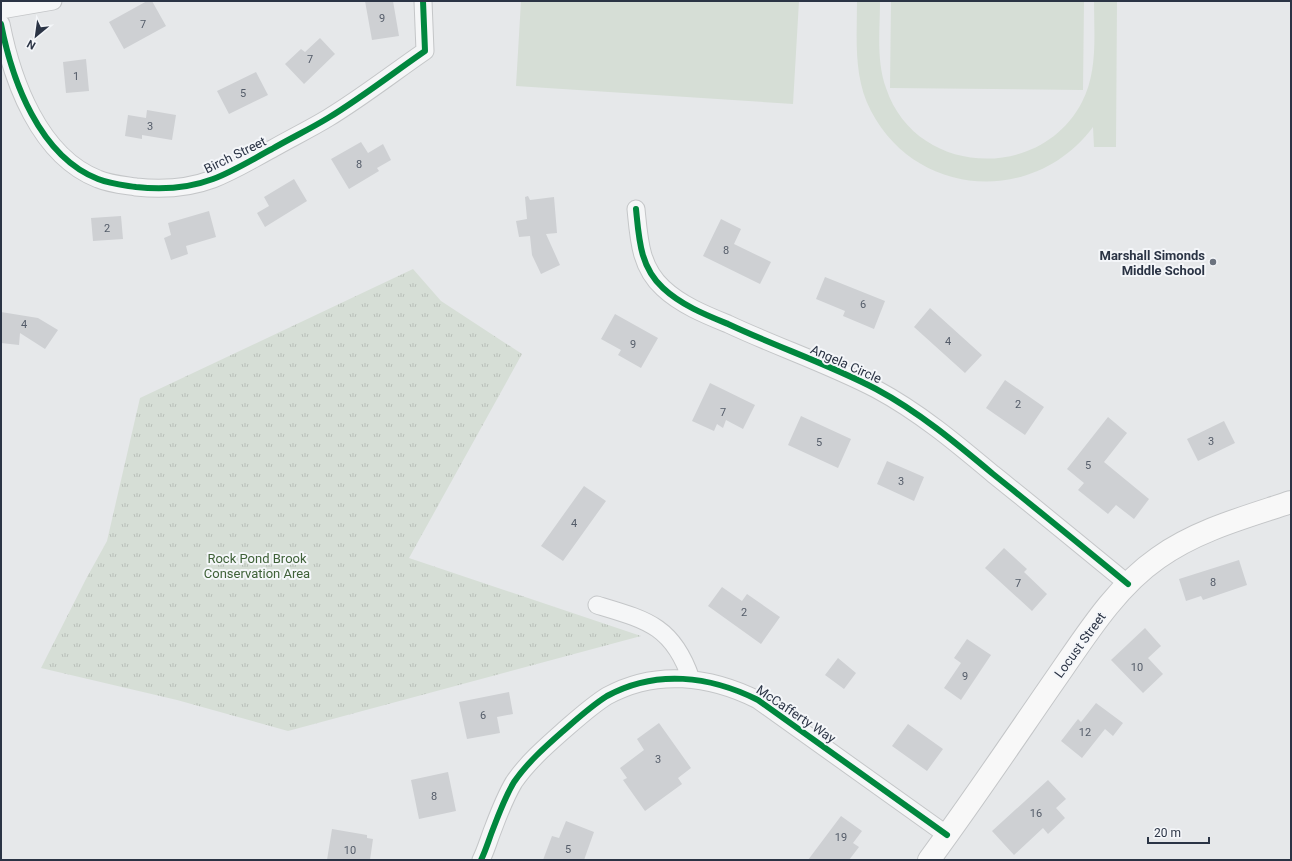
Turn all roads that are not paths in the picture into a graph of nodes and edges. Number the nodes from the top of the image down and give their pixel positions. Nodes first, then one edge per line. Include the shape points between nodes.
1 (53, 1) edge
2 (423, 1) edge
3 (1, 10) edge
4 (1, 24) edge
5 (636, 209) dead end
6 (1291, 502) edge
7 (1128, 584) junction
8 (597, 604) dead end
9 (691, 679) junction
10 (947, 835) junction
11 (481, 860) edge
12 (929, 860) edge

1 - 3 street
2 - 4 street, Birch Street via 425,51 328,118 232,171 191,185 169,188 144,188 106,182 88,175 71,163 50,142 30,113 16,81
5 - 7 street, Angela Circle via 643,260 655,281 676,298 756,337 869,386 902,404 936,428
6 - 7 street, Locust Street via 1188,540 1156,559
7 - 10 street, Locust Street via 1088,633
8 - 9 street via 640,618 670,639 682,656
9 - 10 street, McCafferty Way via 724,686 758,700
9 - 11 street, McCafferty Way via 662,679 633,685 607,696 582,715 520,775 502,804
10 - 12 street, Locust Street

